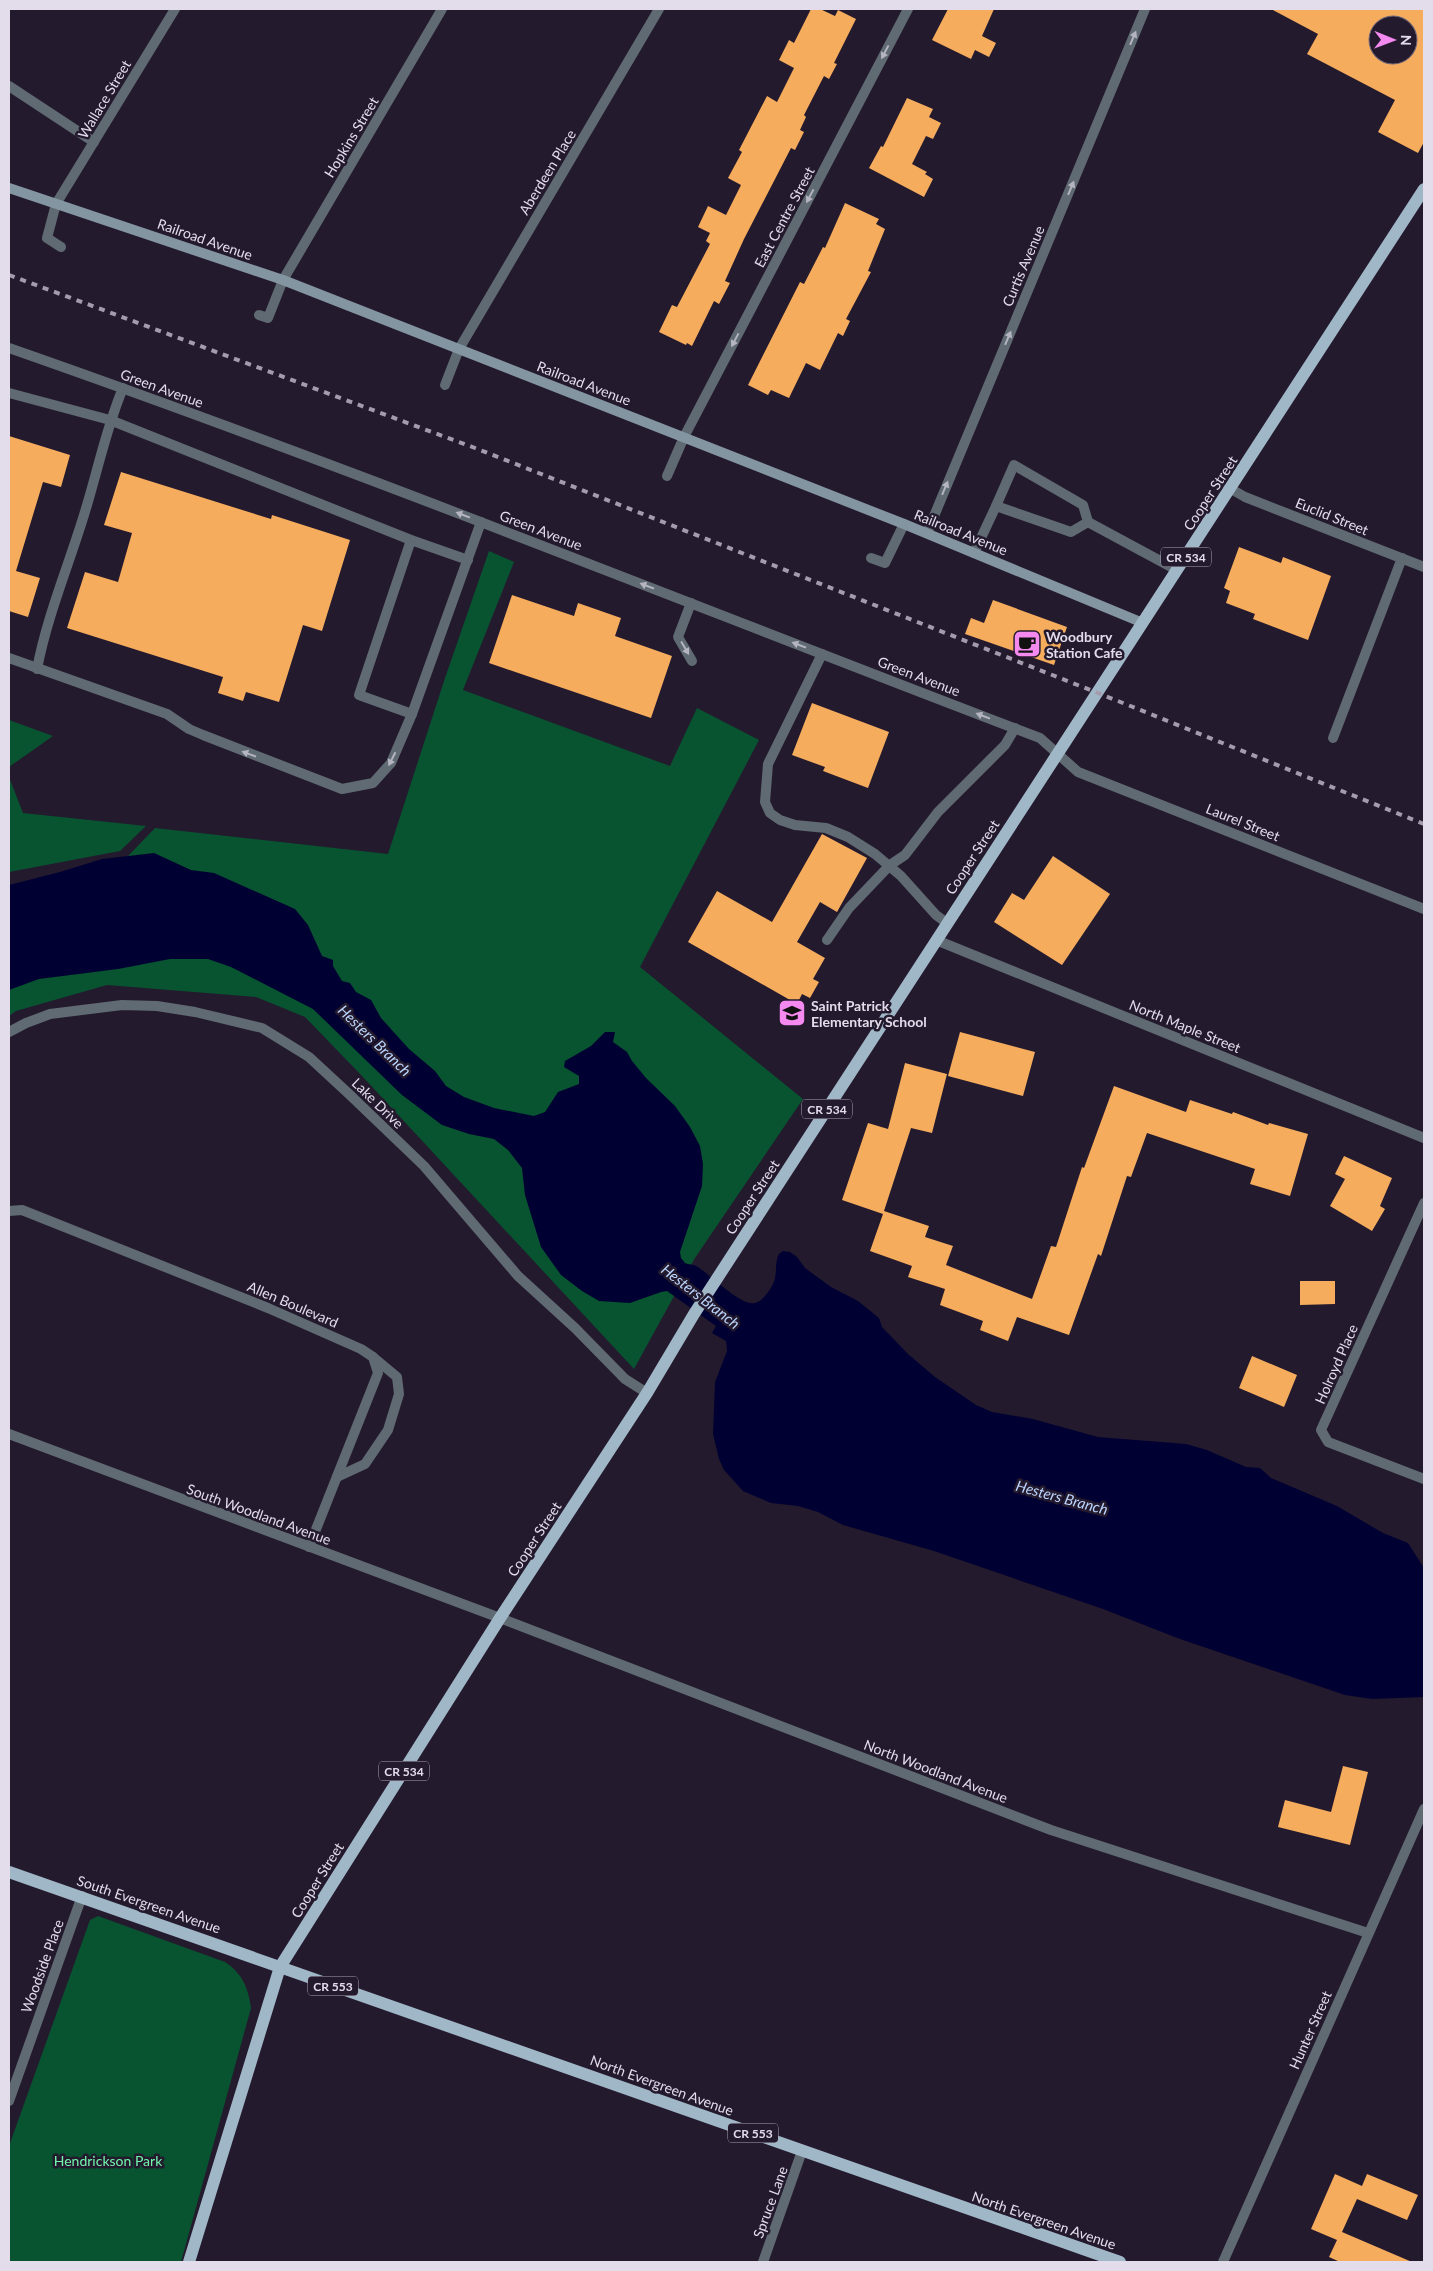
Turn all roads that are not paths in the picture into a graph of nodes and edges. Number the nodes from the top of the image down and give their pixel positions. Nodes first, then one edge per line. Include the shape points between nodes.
1 (175, 9) edge
2 (442, 9) edge
3 (659, 9) edge
4 (908, 9) edge
5 (1146, 9) edge
6 (9, 86) edge
7 (94, 142) junction
8 (9, 188) edge
9 (1424, 189) edge
10 (56, 204) junction
11 (61, 247) dead end
12 (283, 280) junction
13 (259, 316) dead end
14 (9, 348) edge
15 (459, 349) junction
16 (445, 385) dead end
17 (123, 388) junction
18 (9, 393) edge
19 (110, 420) junction
20 (684, 437) junction
21 (667, 476) dead end
22 (1231, 489) junction
23 (996, 506) junction
24 (481, 522) junction
25 (1088, 522) junction
26 (904, 524) junction
27 (927, 533) junction
28 (411, 540) junction
29 (974, 553) junction
30 (871, 558) dead end
31 (1402, 558) junction
32 (468, 560) junction
33 (1424, 567) edge
34 (1177, 570) junction
35 (691, 603) junction
36 (1143, 623) junction
37 (822, 654) junction
38 (9, 658) edge
39 (692, 661) dead end
40 (37, 669) junction
41 (412, 714) junction
42 (1015, 728) junction
43 (1333, 738) dead end
44 (1057, 753) junction
45 (890, 865) junction
46 (1424, 909) edge
47 (947, 923) junction
48 (827, 940) dead end
49 (936, 940) junction
50 (9, 1032) edge
51 (1424, 1138) edge
52 (1424, 1204) edge
53 (9, 1211) edge
54 (373, 1357) junction
55 (647, 1393) junction
56 (9, 1434) edge
57 (337, 1477) junction
58 (1424, 1479) edge
59 (309, 1547) junction
60 (500, 1618) junction
61 (1424, 1809) edge
62 (9, 1872) edge
63 (82, 1896) junction
64 (1368, 1933) junction
65 (280, 1967) junction
66 (9, 2101) edge
67 (802, 2151) junction
68 (189, 2262) edge
69 (763, 2262) edge
70 (1120, 2262) edge
71 (1223, 2262) edge

1 - 7 street, Wallace Street
2 - 12 street, Hopkins Street
3 - 15 street, Aberdeen Place
4 -> 20 street, East Centre Street
27 -> 5 street, Curtis Avenue
6 - 7 street
7 - 10 street, Wallace Street
8 - 10 street, Railroad Avenue
9 - 22 main road, Cooper Street / CR 534
10 - 11 street, Wallace Street via 47,238
10 - 12 street, Railroad Avenue
12 - 13 street, Hopkins Street via 268,318
12 - 15 street, Railroad Avenue
14 - 17 street, Green Avenue
15 - 16 street, Aberdeen Place
15 - 20 street, Railroad Avenue
17 - 19 street
24 -> 17 street, Green Avenue
18 - 19 street
19 - 28 street
19 - 40 street via 87,506 44,634
20 - 21 street, East Centre Street
20 - 26 street, Railroad Avenue
22 - 31 street, Euclid Street
22 - 34 main road, Cooper Street / CR 534
23 - 25 street via 1071,532
23 - 25 street via 1014,465 1083,505
23 - 29 street
24 - 32 street
35 -> 24 street, Green Avenue
25 - 34 street
26 - 27 street, Railroad Avenue
26 - 30 street via 886,562
27 - 29 street, Railroad Avenue
28 - 32 street
28 - 41 street via 360,695
29 - 36 street, Railroad Avenue
31 - 33 street, Euclid Street
31 - 43 street
32 - 41 street
34 - 36 main road, Cooper Street / CR 534
37 -> 35 street, Green Avenue
35 -> 39 street via 678,636
36 - 44 main road, Cooper Street / CR 534
42 -> 37 street, Green Avenue
37 - 45 street via 768,764 765,802 770,813 780,820 826,828 848,837
38 - 40 street
41 -> 40 street via 391,763 373,783 342,789 236,749 185,727 167,714
42 - 44 street, Green Avenue via 1040,738
42 - 45 street via 1005,744 938,812 905,856
44 - 46 street, Laurel Street via 1078,772
44 - 47 main road, Cooper Street / CR 534
45 - 47 street
45 - 48 street via 849,908
47 - 49 main road, Cooper Street / CR 534
49 - 51 street, North Maple Street
49 - 55 main road, Cooper Street / CR 534 via 694,1314
50 - 55 street, Lake Drive via 50,1014 122,1005 195,1012 262,1028 309,1057 350,1094 424,1166 518,1276 625,1379
52 - 58 street, Holroyd Place via 1321,1430 1328,1442
53 - 54 street, Allen Boulevard via 22,1210 268,1308 361,1348
54 - 57 street via 378,1373
54 - 57 street, Allen Boulevard via 397,1377 399,1394 388,1430 365,1464
55 - 60 main road, Cooper Street / CR 534
56 - 59 street, South Woodland Avenue
57 - 59 street
59 - 60 street, South Woodland Avenue
60 - 64 street, North Woodland Avenue via 1051,1830
60 - 65 main road, Cooper Street / CR 534
61 - 64 street, Hunter Street
62 - 63 main road, South Evergreen Avenue / CR 553
63 - 65 main road, South Evergreen Avenue / CR 553
63 - 66 street, Woodside Place
64 - 71 street, Hunter Street
65 - 67 main road, North Evergreen Avenue / CR 553
65 - 68 main road, Cooper Street / CR 534
67 - 69 street, Spruce Lane
67 - 70 main road, North Evergreen Avenue / CR 553

